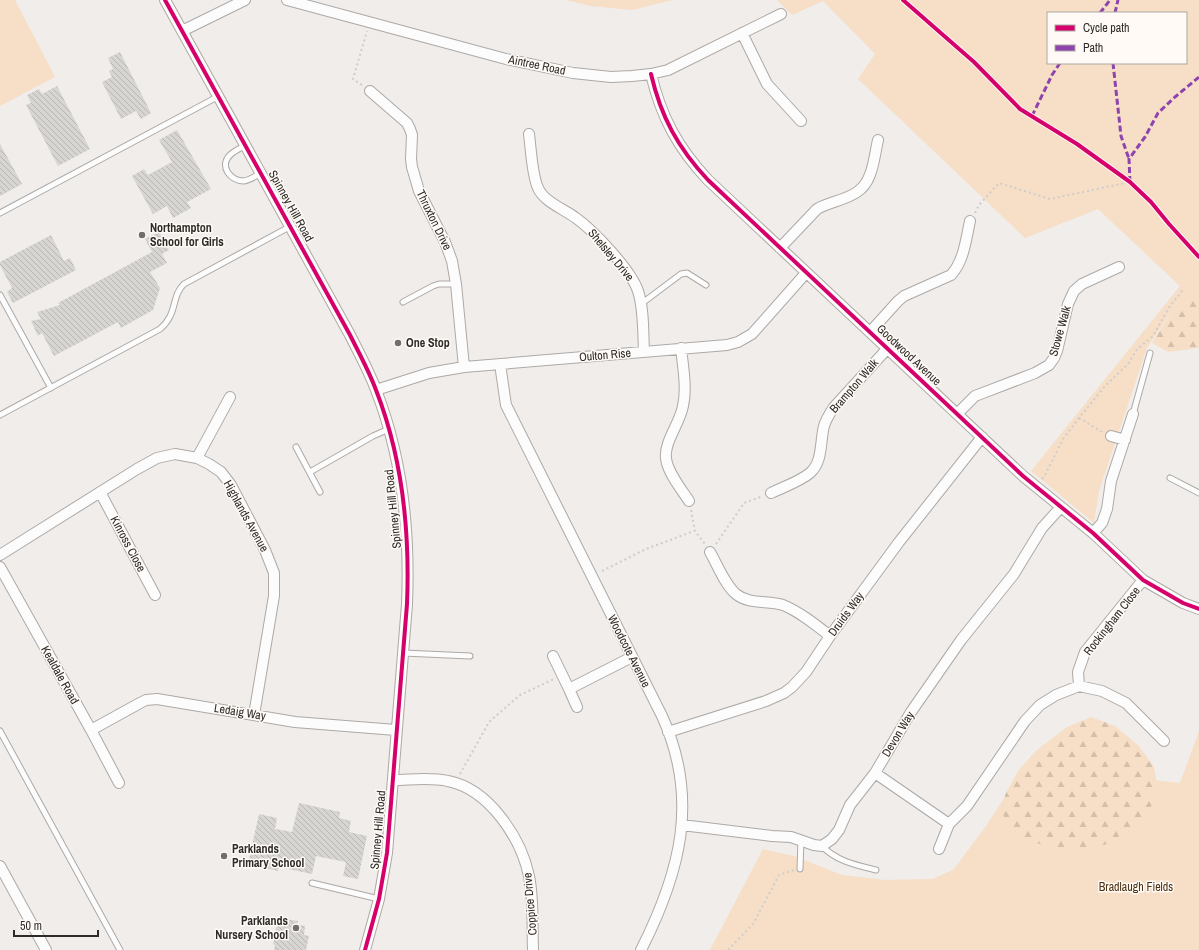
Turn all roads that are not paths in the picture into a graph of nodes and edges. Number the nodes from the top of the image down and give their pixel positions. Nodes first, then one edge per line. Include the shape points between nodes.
1 (165, 0) edge
2 (245, 0) edge
3 (287, 0) edge
4 (781, 14) dead end
5 (182, 31) junction
6 (742, 33) junction
7 (651, 74) junction
8 (370, 92) road end
9 (219, 96) junction
10 (801, 121) dead end
11 (529, 134) dead end
12 (878, 140) dead end
13 (246, 145) junction
14 (261, 173) junction
15 (0, 213) edge
16 (970, 221) road end
17 (291, 226) junction
18 (780, 248) junction
19 (1119, 267) dead end
20 (806, 273) junction
21 (456, 284) junction
22 (706, 286) dead end
23 (0, 295) edge
24 (403, 302) dead end
25 (640, 304) junction
26 (870, 332) junction
27 (681, 348) junction
28 (887, 349) junction
29 (644, 352) junction
30 (1150, 353) dead end
31 (500, 364) junction
32 (464, 367) junction
33 (51, 388) junction
34 (376, 390) junction
35 (230, 397) dead end
36 (957, 414) junction
37 (1133, 414) joint
38 (0, 416) edge
39 (389, 429) junction
40 (1111, 436) road end
41 (982, 437) junction
42 (1126, 440) junction
43 (296, 447) dead end
44 (197, 458) junction
45 (310, 472) junction
46 (1170, 478) dead end
47 (100, 492) junction
48 (320, 492) dead end
49 (771, 493) road end
50 (1199, 493) edge
51 (689, 501) road end
52 (1061, 507) junction
53 (1093, 533) junction
54 (710, 552) road end
55 (0, 555) edge
56 (0, 567) edge
57 (1143, 580) junction
58 (155, 596) dead end
59 (1199, 608) edge
60 (830, 636) junction
61 (402, 653) junction
62 (470, 656) dead end
63 (553, 656) dead end
64 (632, 657) junction
65 (1079, 686) junction
66 (568, 689) junction
67 (577, 707) dead end
68 (254, 715) junction
69 (91, 730) junction
70 (396, 730) junction
71 (0, 731) edge
72 (668, 732) junction
73 (1164, 741) dead end
74 (875, 773) junction
75 (393, 780) junction
76 (119, 783) dead end
77 (682, 824) junction
78 (949, 824) junction
79 (801, 840) junction
80 (822, 846) junction
81 (939, 849) dead end
82 (0, 866) edge
83 (800, 868) road end
84 (876, 870) dead end
85 (312, 883) dead end
86 (379, 899) junction
87 (46, 950) edge
88 (120, 950) edge
89 (365, 950) edge
90 (533, 950) edge
91 (640, 950) edge

1 - 5 street, Spinney Hill Road
2 - 5 street
3 - 7 street, Aintree Road via 506,59 558,70 594,76
4 - 6 street, Aintree Road
5 - 9 street, Spinney Hill Road
6 - 7 street, Aintree Road via 671,68
6 - 10 street via 767,84
7 - 18 street, Goodwood Avenue via 660,106 687,157
8 - 21 street, Thruxton Drive via 407,123 410,129 413,140 412,167 423,200 449,251
9 - 13 street, Spinney Hill Road
9 - 15 lane
11 - 25 street, Shelsley Drive via 538,189 546,198 585,225 607,247 633,280
12 - 18 street via 869,178 864,186 857,192 817,210
13 - 14 street, Spinney Hill Road
13 - 14 lane via 229,156 225,166 227,171 234,179 241,181
14 - 17 street, Spinney Hill Road
16 - 26 street via 956,270 951,275 904,296
17 - 33 lane via 184,284 178,292 170,320 160,330
17 - 34 street, Spinney Hill Road via 350,335
18 - 20 street, Goodwood Avenue
19 - 36 street, Stowe Walk via 1082,284 1074,291 1068,304 1057,351 1049,365 975,396
20 - 26 street, Goodwood Avenue
20 - 27 street, Oulton Rise via 752,334 727,345
21 - 24 lane via 433,286
21 - 32 street, Thruxton Drive
22 - 25 lane via 687,273 681,274
23 - 33 lane
25 - 29 street, Shelsley Drive
26 - 28 street, Goodwood Avenue
27 - 29 street, Oulton Rise
27 - 51 street via 684,399 666,457 669,469
28 - 36 street, Goodwood Avenue
28 - 49 street, Brampton Walk via 829,414 815,468 805,476
29 - 31 street, Oulton Rise
30 - 37 lane
31 - 32 street, Oulton Rise
31 - 64 street, Woodcote Avenue via 506,405
32 - 34 street, Oulton Rise via 429,373
33 - 38 lane
34 - 39 street, Spinney Hill Road
35 - 44 street
36 - 41 street, Goodwood Avenue
37 - 42 street
39 - 45 lane
39 - 61 street, Spinney Hill Road via 400,471 406,526 408,576
40 - 42 street
41 - 52 street, Goodwood Avenue
41 - 60 street, Druids Way via 903,536
42 - 53 street via 1111,481 1102,523
43 - 45 lane
44 - 47 street, Highlands Avenue via 175,454 158,458
44 - 68 street, Highlands Avenue via 215,468 231,485 265,550 274,573 274,596
45 - 48 lane
46 - 50 lane
47 - 55 street, Highlands Avenue
47 - 58 street, Kinross Close
52 - 53 street, Goodwood Avenue
52 - 74 street, Devon Way via 1042,528 1014,574 962,640 911,712
53 - 57 street, Goodwood Avenue
54 - 60 street via 736,595 785,606
56 - 69 street, Kealdale Road
57 - 59 street, Goodwood Avenue via 1183,604
57 - 65 street, Rockingham Close via 1085,652 1078,672
60 - 72 street, Druids Way via 806,672 784,693
61 - 62 lane
61 - 70 street, Spinney Hill Road
63 - 66 street
64 - 66 street
64 - 72 street, Woodcote Avenue
65 - 73 street via 1102,691 1126,703
65 - 78 street via 1040,705 1015,734 967,806
66 - 67 street
68 - 69 street, Ledaig Way via 165,700 151,700 140,703
68 - 70 street, Ledaig Way via 307,723
69 - 76 street, Kealdale Road
70 - 75 street, Spinney Hill Road
71 - 88 lane
72 - 77 street, Woodcote Avenue via 677,758
74 - 78 street
74 - 80 street, Devon Way via 850,805 839,830
75 - 86 street, Spinney Hill Road via 387,853
75 - 90 street, Coppice Drive via 436,779 455,782 489,804 509,829 522,852 531,887
77 - 79 street
77 - 91 street, Woodcote Avenue via 670,882 656,919
78 - 81 street
79 - 80 street via 814,846
79 - 83 lane
80 - 84 lane via 830,854 851,864
82 - 87 street
85 - 86 lane
86 - 89 street, Spinney Hill Road

